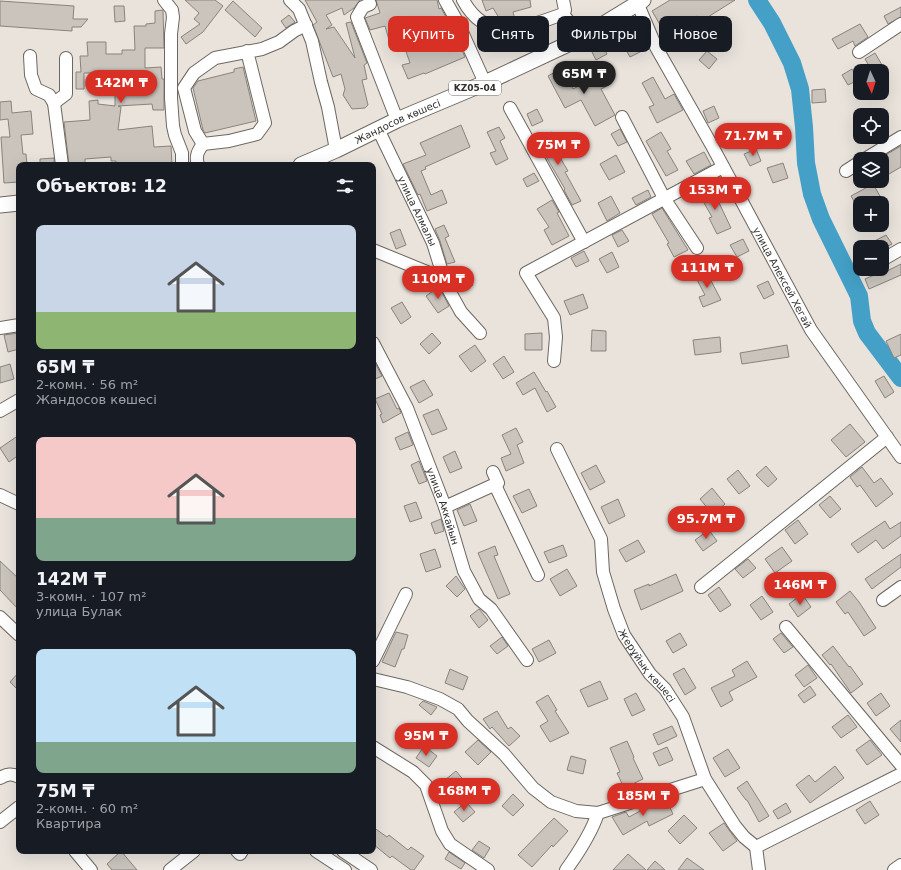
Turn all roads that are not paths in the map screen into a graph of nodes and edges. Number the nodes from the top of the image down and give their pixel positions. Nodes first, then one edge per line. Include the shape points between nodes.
1 (164, 0) edge
2 (290, 0) edge
3 (446, 0) edge
4 (462, 0) edge
5 (563, 0) edge
6 (639, 1) edge
7 (370, 4) dead end
8 (563, 14) joint
9 (615, 16) edge
10 (901, 24) edge
11 (306, 25) junction
12 (557, 49) edge
13 (247, 51) junction
14 (859, 52) dead end
15 (30, 56) dead end
16 (66, 58) dead end
17 (485, 83) junction
18 (54, 103) junction
19 (510, 108) dead end
20 (622, 117) dead end
21 (397, 120) junction
22 (378, 129) junction
23 (901, 137) edge
24 (203, 144) junction
25 (336, 150) junction
26 (876, 152) edge
27 (62, 162) edge
28 (182, 162) edge
29 (197, 162) edge
30 (308, 162) edge
31 (853, 166) edge
32 (723, 167) junction
33 (846, 171) dead end
34 (664, 198) junction
35 (16, 204) edge
36 (0, 205) edge
37 (584, 242) junction
38 (697, 248) dead end
39 (901, 249) edge
40 (376, 251) edge
41 (889, 256) edge
42 (444, 279) junction
43 (16, 325) edge
44 (0, 328) edge
45 (480, 333) dead end
46 (376, 349) edge
47 (554, 361) dead end
48 (16, 402) edge
49 (0, 411) edge
50 (887, 437) junction
51 (557, 449) dead end
52 (901, 457) edge
53 (492, 472) dead end
54 (495, 485) junction
55 (0, 495) edge
56 (16, 503) edge
57 (445, 507) junction
58 (538, 575) dead end
59 (701, 587) dead end
60 (901, 587) edge
61 (406, 594) dead end
62 (883, 600) dead end
63 (0, 617) edge
64 (786, 627) dead end
65 (16, 632) edge
66 (376, 655) edge
67 (527, 660) dead end
68 (376, 679) edge
69 (376, 749) edge
70 (901, 765) edge
71 (901, 774) edge
72 (16, 776) edge
73 (0, 778) edge
74 (705, 779) junction
75 (16, 809) edge
76 (598, 813) junction
77 (0, 822) edge
78 (756, 847) junction
79 (78, 854) edge
80 (190, 854) edge
81 (321, 854) edge
82 (347, 854) edge
83 (901, 865) edge
84 (91, 870) edge
85 (170, 870) edge
86 (345, 870) edge
87 (371, 870) edge
88 (488, 870) edge
89 (566, 870) edge
90 (759, 870) edge
91 (894, 870) edge

1 - 28 street via 172,10 173,17 172,126 182,153
2 - 11 street via 299,9
3 - 17 street
4 - 8 street via 479,20 491,26 511,30
5 - 8 street
6 - 9 main road, Жандосов көшесі / KZ05-04
6 - 32 street, улица Алексей Хегай via 656,47
7 - 21 street via 363,7 357,17
10 - 14 street
11 - 13 street via 279,42 262,49
11 - 25 street via 328,107
12 - 17 main road, Жандосов көшесі / KZ05-04
13 - 24 street via 215,58 194,73 184,88 195,131
13 - 24 street via 265,123 257,134
15 - 18 street via 31,75 36,89 49,95
16 - 18 street via 66,94
17 - 21 main road, Жандосов көшесі / KZ05-04
18 - 27 street
19 - 37 street
20 - 34 street
21 - 22 main road, Жандосов көшесі / KZ05-04
22 - 25 main road, Жандосов көшесі / KZ05-04
22 - 42 street, улица Алмалы via 433,243
23 - 26 street
24 - 29 street via 198,151
25 - 30 main road, Жандосов көшесі / KZ05-04
31 - 33 street
32 - 34 street
32 - 50 street, улица Алексей Хегай via 811,330
34 - 37 street
34 - 38 street
35 - 36 main road
37 - 47 street via 526,273 554,318
39 - 41 street
40 - 42 street
42 - 45 street, улица Алмалы via 460,312
43 - 44 street
46 - 57 street, улица Аккайын via 407,408
48 - 49 street
50 - 52 street, улица Алексей Хегай
50 - 59 street
51 - 74 street, Жерұйық көшесі via 601,539 603,572 624,636 683,717
53 - 54 street via 498,483
54 - 57 street
54 - 58 street
55 - 56 street
57 - 67 street, улица Аккайын via 464,571 479,599 491,609
60 - 62 street
61 - 66 street
63 - 65 street
64 - 70 street
68 - 76 street via 440,700 458,709 504,754 533,788 551,802 576,811
69 - 88 street via 413,772 426,785 442,830 450,844
71 - 78 street
72 - 73 street via 6,775
74 - 76 street
74 - 78 street, Жерұйық көшесі via 735,826
75 - 77 street
76 - 89 street via 583,846
78 - 90 street
79 - 84 street
80 - 85 street
81 - 86 street
82 - 87 street
83 - 91 street

